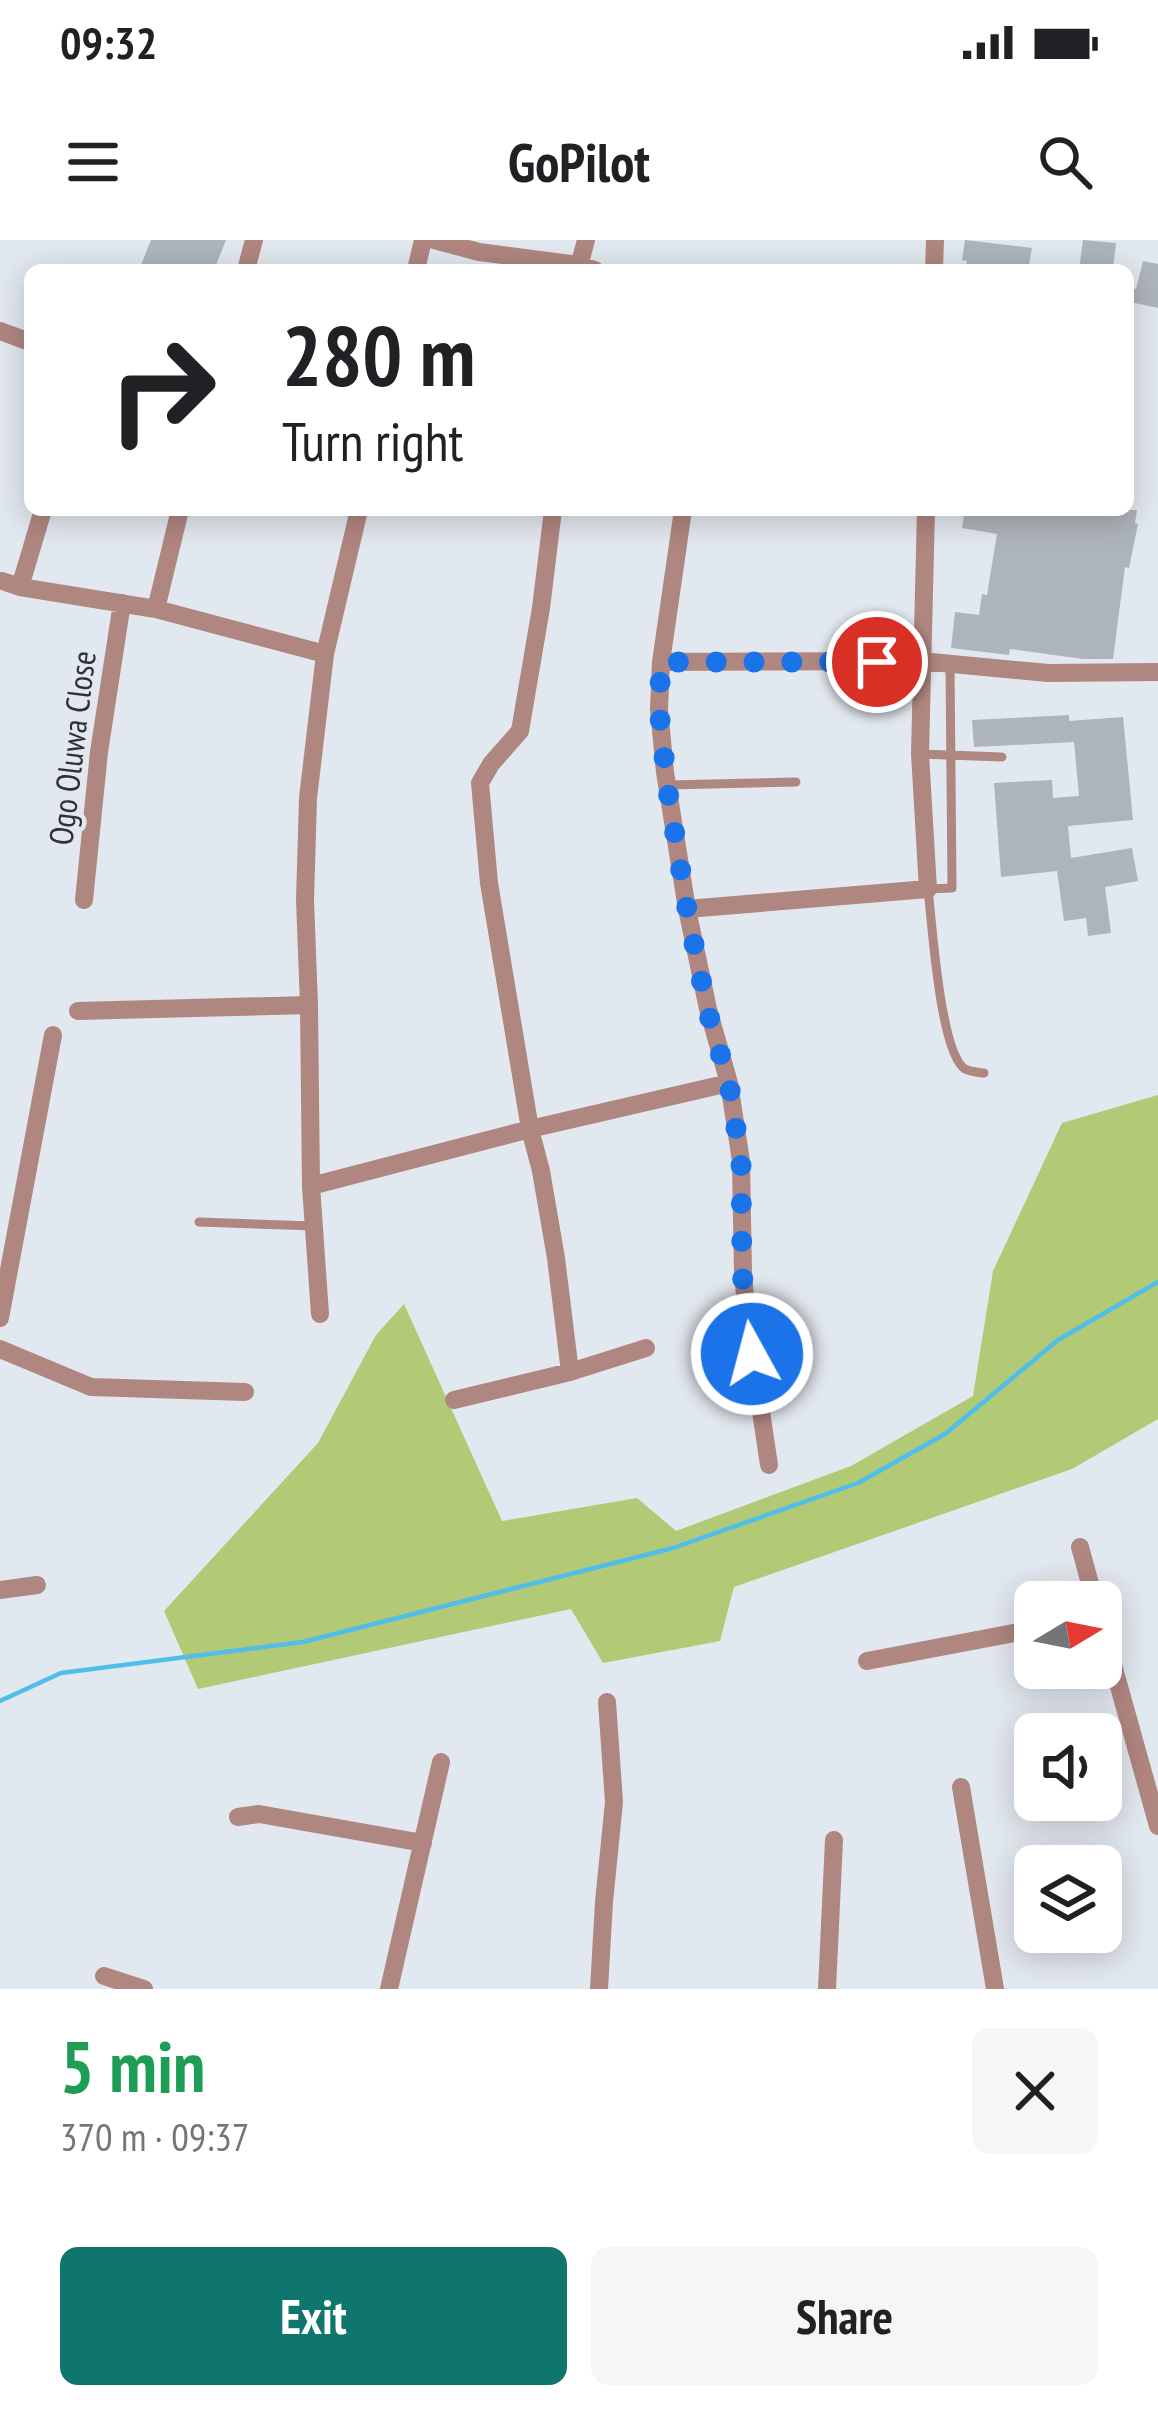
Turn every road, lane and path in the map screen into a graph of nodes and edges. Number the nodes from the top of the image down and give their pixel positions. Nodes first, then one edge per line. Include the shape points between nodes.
1 (434, 240) edge
2 (558, 264) edge
3 (40, 516) edge
4 (179, 516) edge
5 (358, 516) edge
6 (552, 516) edge
7 (682, 516) edge
8 (926, 516) edge
9 (11, 584) edge
10 (122, 603) junction
11 (156, 609) junction
12 (325, 654) junction
13 (661, 662) junction
14 (920, 662) junction
15 (950, 666) junction
16 (1158, 673) edge
17 (920, 754) junction
18 (950, 755) junction
19 (1003, 758) dead end
20 (796, 782) dead end
21 (667, 785) junction
22 (928, 889) junction
23 (84, 900) dead end
24 (687, 909) junction
25 (310, 1005) junction
26 (78, 1011) dead end
27 (53, 1035) dead end
28 (984, 1073) dead end
29 (729, 1083) junction
30 (530, 1130) junction
31 (311, 1186) junction
32 (199, 1222) dead end
33 (314, 1226) junction
34 (320, 1314) dead end
35 (0, 1318) edge
36 (646, 1348) dead end
37 (0, 1349) edge
38 (570, 1372) junction
39 (245, 1392) dead end
40 (454, 1400) dead end
41 (769, 1465) dead end
42 (1080, 1547) dead end
43 (1089, 1581) edge
44 (37, 1586) dead end
45 (0, 1589) edge
46 (1014, 1633) edge
47 (867, 1660) dead end
48 (1120, 1689) edge
49 (607, 1702) dead end
50 (441, 1762) dead end
51 (961, 1787) dead end
52 (238, 1816) dead end
53 (1158, 1826) edge
54 (834, 1840) dead end
55 (423, 1843) junction
56 (104, 1976) dead end
57 (143, 1989) edge
58 (389, 1989) edge
59 (599, 1989) edge
60 (827, 1989) edge
61 (994, 1989) edge

1 - 2 street
3 - 9 street
4 - 11 street
5 - 12 street
6 - 30 street via 520,731 481,783 489,883
7 - 13 street
8 - 14 street
9 - 10 street
10 - 11 street
10 - 23 street, Ogo Oluwa Close
11 - 12 street
12 - 25 street via 308,798
13 - 14 street
13 - 21 street
14 - 15 street
14 - 17 street
15 - 16 street
15 - 18 lane
17 - 18 lane
17 - 22 street
18 - 19 lane
18 - 22 lane via 952,888
20 - 21 lane
21 - 24 street
22 - 24 street
22 - 28 lane via 945,1029 960,1064
24 - 29 street
25 - 26 street
25 - 31 street
27 - 35 street
29 - 30 street
29 - 41 street via 741,1161 742,1273
30 - 31 street
30 - 38 street
31 - 33 street
32 - 33 lane
33 - 34 street
36 - 38 street
37 - 39 street via 91,1387
38 - 40 street
42 - 43 street
44 - 45 street
46 - 47 street
48 - 53 street
49 - 59 street via 614,1802
50 - 55 street
51 - 61 street
52 - 55 street
54 - 60 street
55 - 58 street
56 - 57 street

